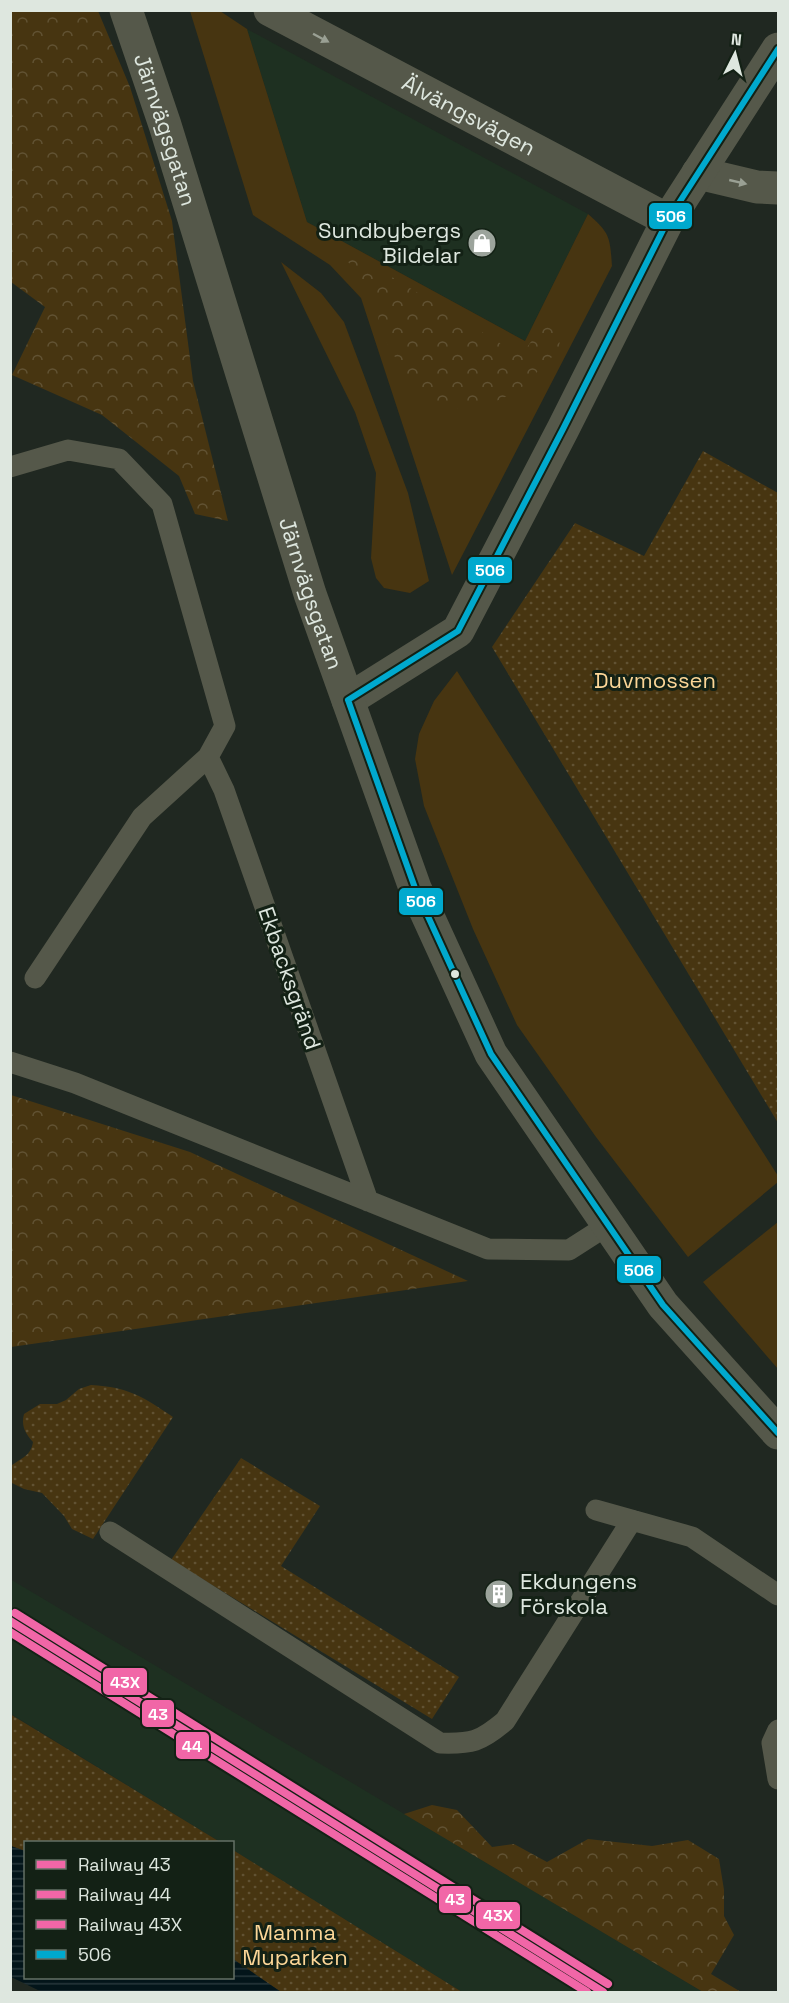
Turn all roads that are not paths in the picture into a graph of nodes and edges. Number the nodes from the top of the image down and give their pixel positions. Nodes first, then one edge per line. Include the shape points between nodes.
1 (126, 10) edge
2 (270, 10) edge
3 (778, 49) edge
4 (698, 172) junction
5 (778, 188) edge
6 (668, 220) junction
7 (10, 467) edge
8 (348, 700) junction
9 (208, 757) junction
10 (35, 978) dead end
11 (10, 1062) edge
12 (368, 1201) junction
13 (608, 1225) junction
14 (778, 1433) edge
15 (596, 1510) dead end
16 (632, 1520) junction
17 (110, 1532) dead end
18 (778, 1595) edge
19 (778, 1730) edge
20 (778, 1779) edge

1 - 8 street, Järnvägsgatan via 310,594
2 -> 6 street, Älvängsvägen
3 - 4 street
4 -> 5 street via 757,187
4 - 6 street
6 - 8 street via 458,631
7 - 9 lane via 68,450 119,459 162,504 225,726
8 - 13 street, Järnvägsgatan via 415,888 491,1054
9 - 10 lane via 142,817
9 - 12 lane, Ekbacksgränd via 224,790
11 - 12 lane via 75,1083
12 - 13 lane via 488,1249 569,1250
13 - 14 street, Järnvägsgatan via 663,1305
15 - 16 lane
16 - 17 lane via 505,1721 489,1735 465,1744 440,1743
16 - 18 lane via 692,1537
19 - 20 lane via 772,1743

